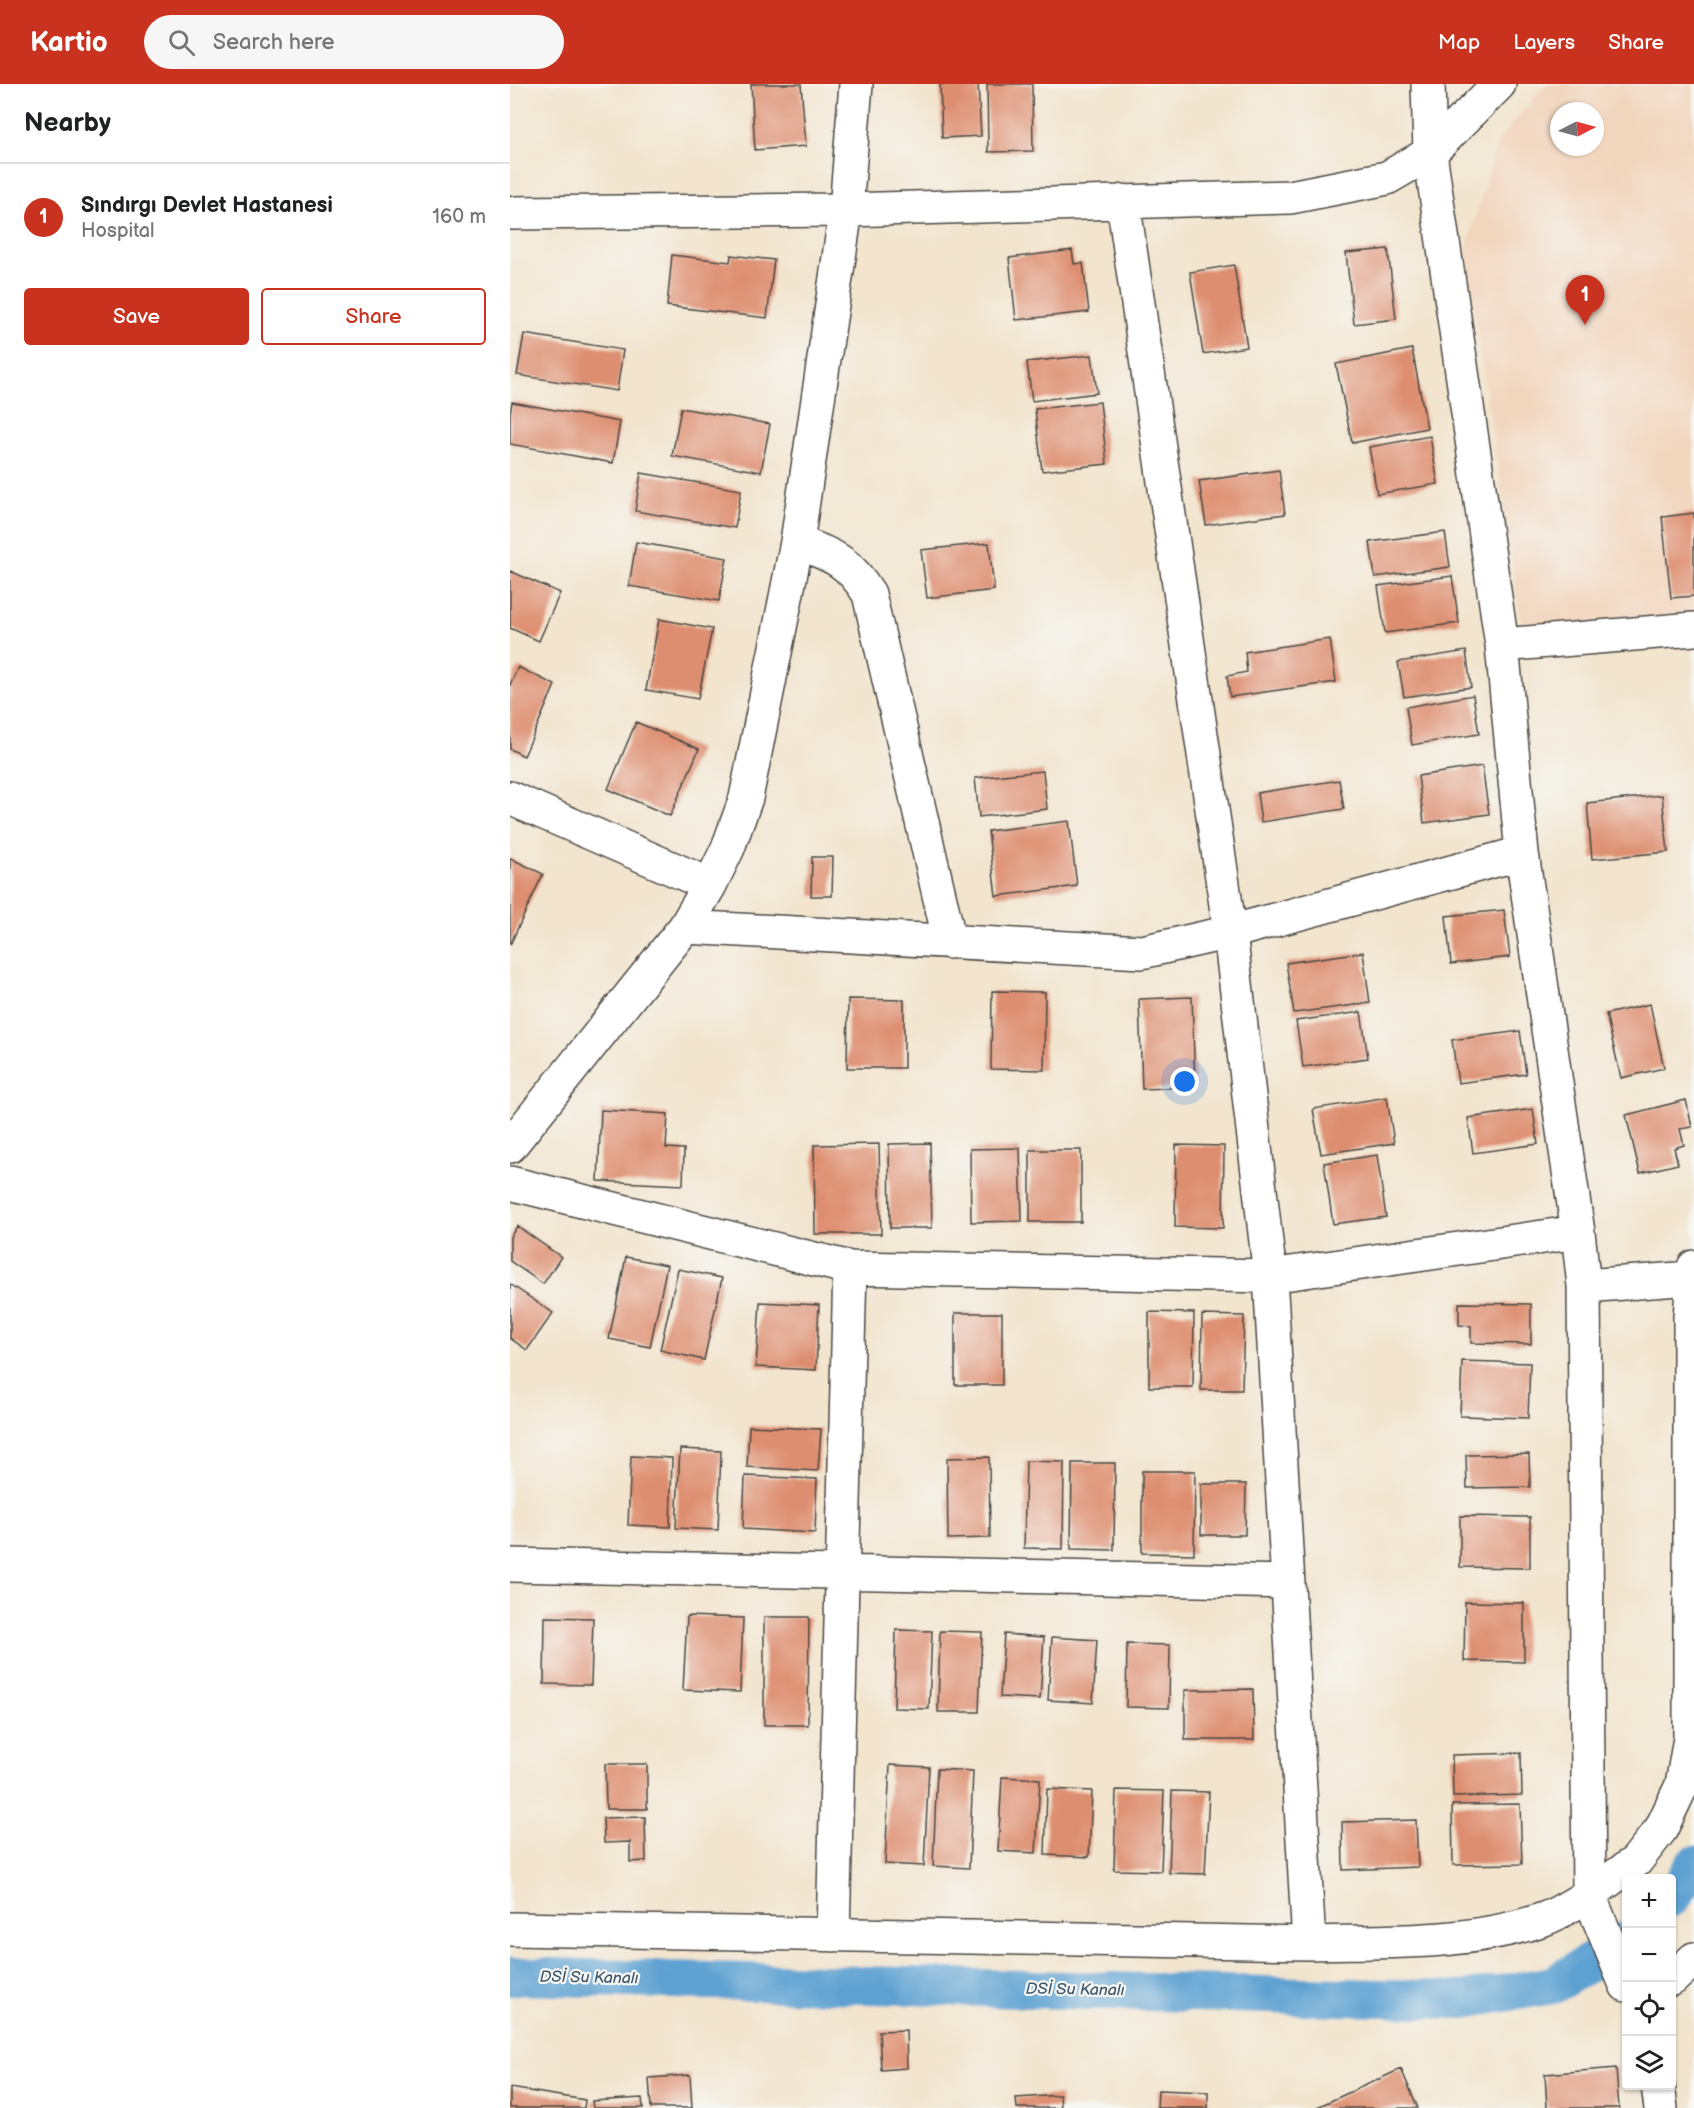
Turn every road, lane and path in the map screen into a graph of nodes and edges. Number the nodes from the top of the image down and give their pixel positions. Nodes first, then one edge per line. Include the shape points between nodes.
1 (856, 84) edge
2 (1428, 84) edge
3 (1499, 84) edge
4 (1430, 153) junction
5 (1123, 201) junction
6 (846, 210) junction
7 (510, 213) edge
8 (797, 542) junction
9 (1694, 629) edge
10 (1502, 645) junction
11 (510, 798) edge
12 (1522, 854) junction
13 (710, 885) junction
14 (685, 927) junction
15 (1230, 932) junction
16 (950, 942) junction
17 (510, 1146) edge
18 (510, 1183) edge
19 (1578, 1232) junction
20 (850, 1268) junction
21 (1693, 1272) edge
22 (1270, 1276) junction
23 (1584, 1286) junction
24 (510, 1564) edge
25 (844, 1572) junction
26 (1288, 1582) junction
27 (1589, 1896) junction
28 (510, 1929) edge
29 (833, 1935) junction
30 (1309, 1943) junction
31 (1694, 1959) edge
32 (1622, 1974) edge
33 (1676, 1975) edge
34 (1659, 2090) edge
35 (1661, 2108) edge

1 - 6 street
2 - 4 street
3 - 4 street
4 - 5 street via 1387,178 1290,197
4 - 10 street
5 - 6 street
5 - 15 street
6 - 7 street
6 - 8 street
8 - 13 street via 746,798
8 - 16 street via 835,556 860,578 869,594
9 - 10 street
10 - 12 street
11 - 13 street
12 - 15 street
12 - 19 street
13 - 14 street
14 - 16 street
14 - 17 street
15 - 16 street via 1142,952
15 - 22 street
18 - 20 street
19 - 22 street
19 - 23 street
20 - 22 street
20 - 25 street
21 - 23 street
21 - 27 street via 1690,1738 1682,1785 1661,1829 1636,1861
22 - 26 street
23 - 27 street
24 - 25 street
25 - 26 street
25 - 29 street
26 - 30 street
27 - 30 street via 1546,1919 1502,1931 1439,1939
27 - 32 street
28 - 29 street
29 - 30 street
31 - 33 street
34 - 35 street

